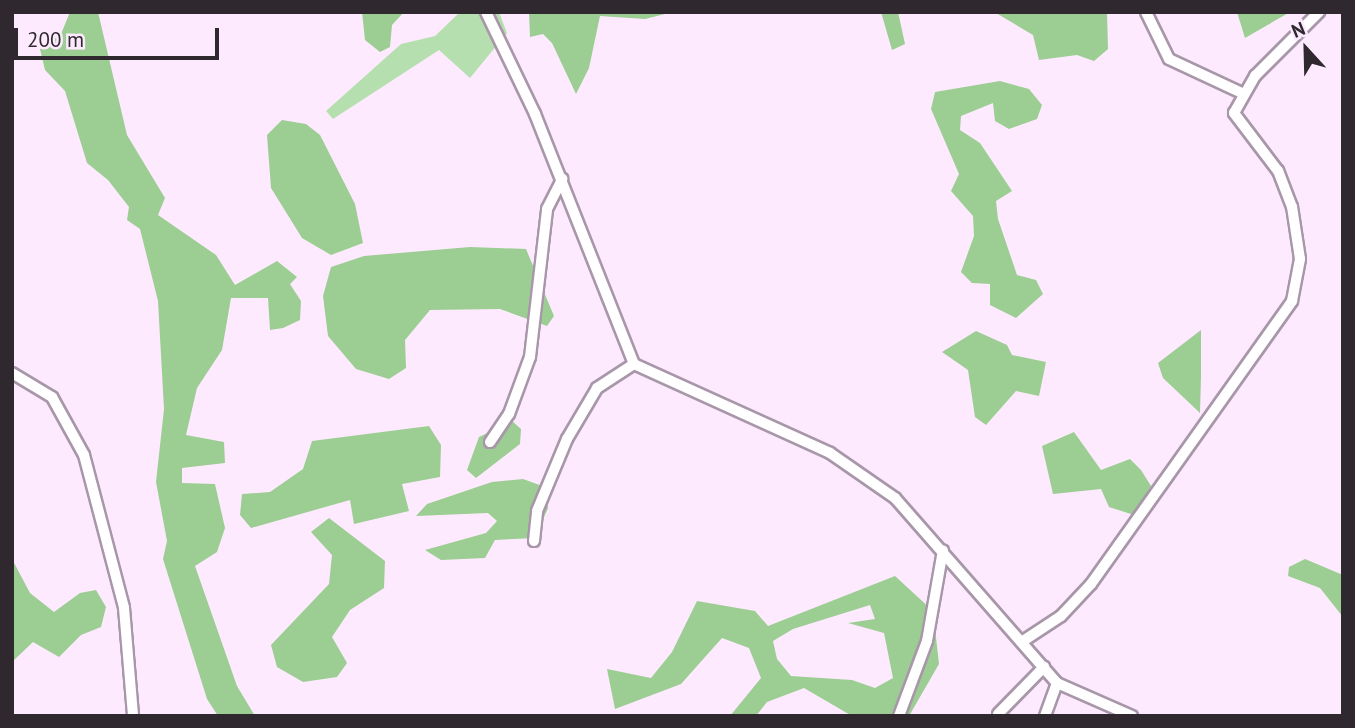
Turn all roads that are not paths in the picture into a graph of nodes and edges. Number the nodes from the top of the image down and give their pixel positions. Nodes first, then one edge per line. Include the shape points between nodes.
1 (486, 12) edge
2 (1146, 12) edge
3 (1319, 12) edge
4 (1242, 93) junction
5 (562, 179) junction
6 (635, 363) junction
7 (12, 373) edge
8 (490, 442) dead end
9 (534, 541) dead end
10 (943, 550) junction
11 (1023, 641) junction
12 (1044, 667) junction
13 (1057, 683) junction
14 (998, 714) dead end
15 (133, 716) edge
16 (899, 716) edge
17 (1045, 716) edge
18 (1132, 716) edge

1 - 5 street
2 - 4 street via 1169,60
3 - 4 street
4 - 11 street via 1235,115 1267,154 1292,207 1300,259 1292,301 1091,584 1061,616
5 - 6 street
5 - 8 street via 547,209 530,357 509,414
6 - 9 street via 597,388 567,439 537,511
6 - 10 street via 830,453 895,498
7 - 15 street via 51,397 84,455 124,608
10 - 11 street
10 - 16 street via 927,641
11 - 12 street
12 - 13 street
12 - 14 street
13 - 17 street
13 - 18 street

